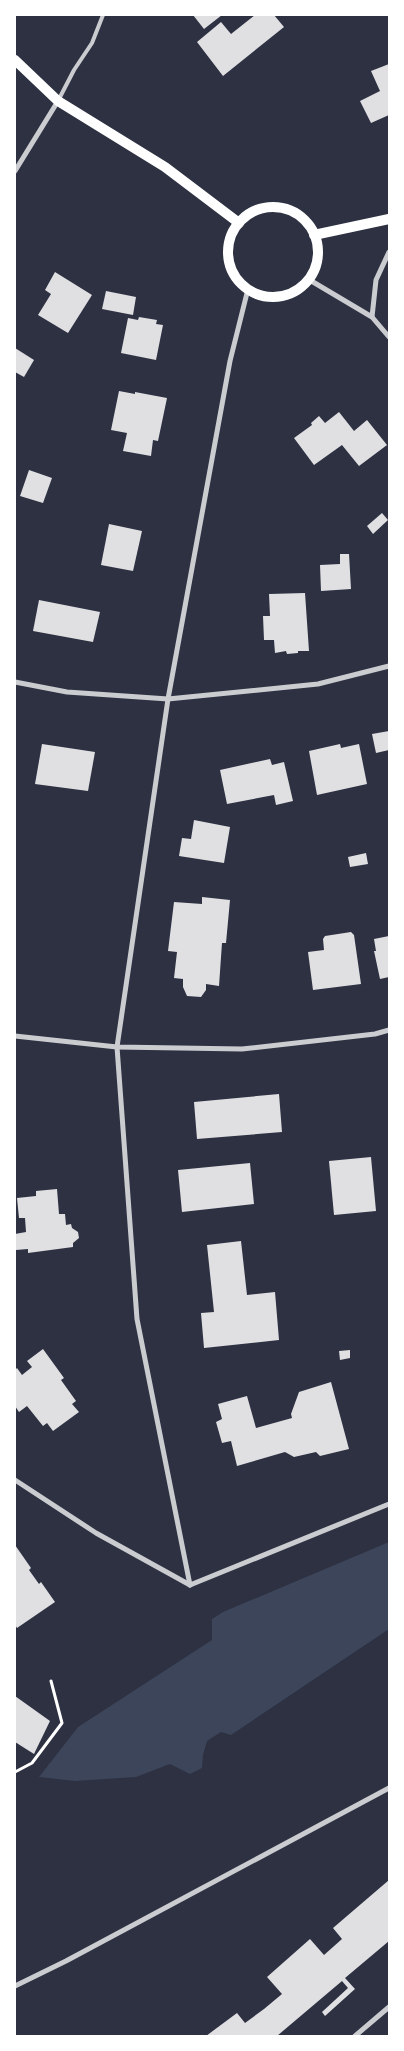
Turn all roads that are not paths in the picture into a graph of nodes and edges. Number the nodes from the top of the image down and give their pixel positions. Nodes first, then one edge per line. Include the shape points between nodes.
1 (103, 15) edge
2 (15, 60) edge
3 (58, 101) junction
4 (15, 171) edge
5 (389, 219) edge
6 (238, 223) junction
7 (314, 235) junction
8 (389, 252) edge
9 (308, 279) junction
10 (248, 289) junction
11 (372, 317) junction
12 (389, 337) edge
13 (389, 666) edge
14 (15, 682) edge
15 (168, 699) junction
16 (389, 1030) edge
17 (15, 1036) edge
18 (117, 1047) junction
19 (15, 1480) edge
20 (389, 1504) edge
21 (190, 1585) junction
22 (389, 1788) edge
23 (15, 1986) edge
24 (389, 2007) edge
25 (354, 2036) edge

1 - 3 lane via 92,43
2 - 3 main road
3 - 4 street
3 - 6 main road via 165,167
5 - 7 main road
6 - 7 main road via 250,213 280,208 294,212
6 - 10 main road via 228,250 230,265
7 - 9 main road via 318,250 316,265
8 - 11 street via 376,280
9 - 10 main road via 299,289 273,297
9 - 11 street
10 - 15 street via 230,362
11 - 12 street
13 - 15 street via 318,684
14 - 15 street via 67,692
15 - 18 street
16 - 18 street via 242,1049
17 - 18 street
18 - 21 street via 137,1319
19 - 21 street via 96,1533
20 - 21 street
22 - 23 street
24 - 25 street

